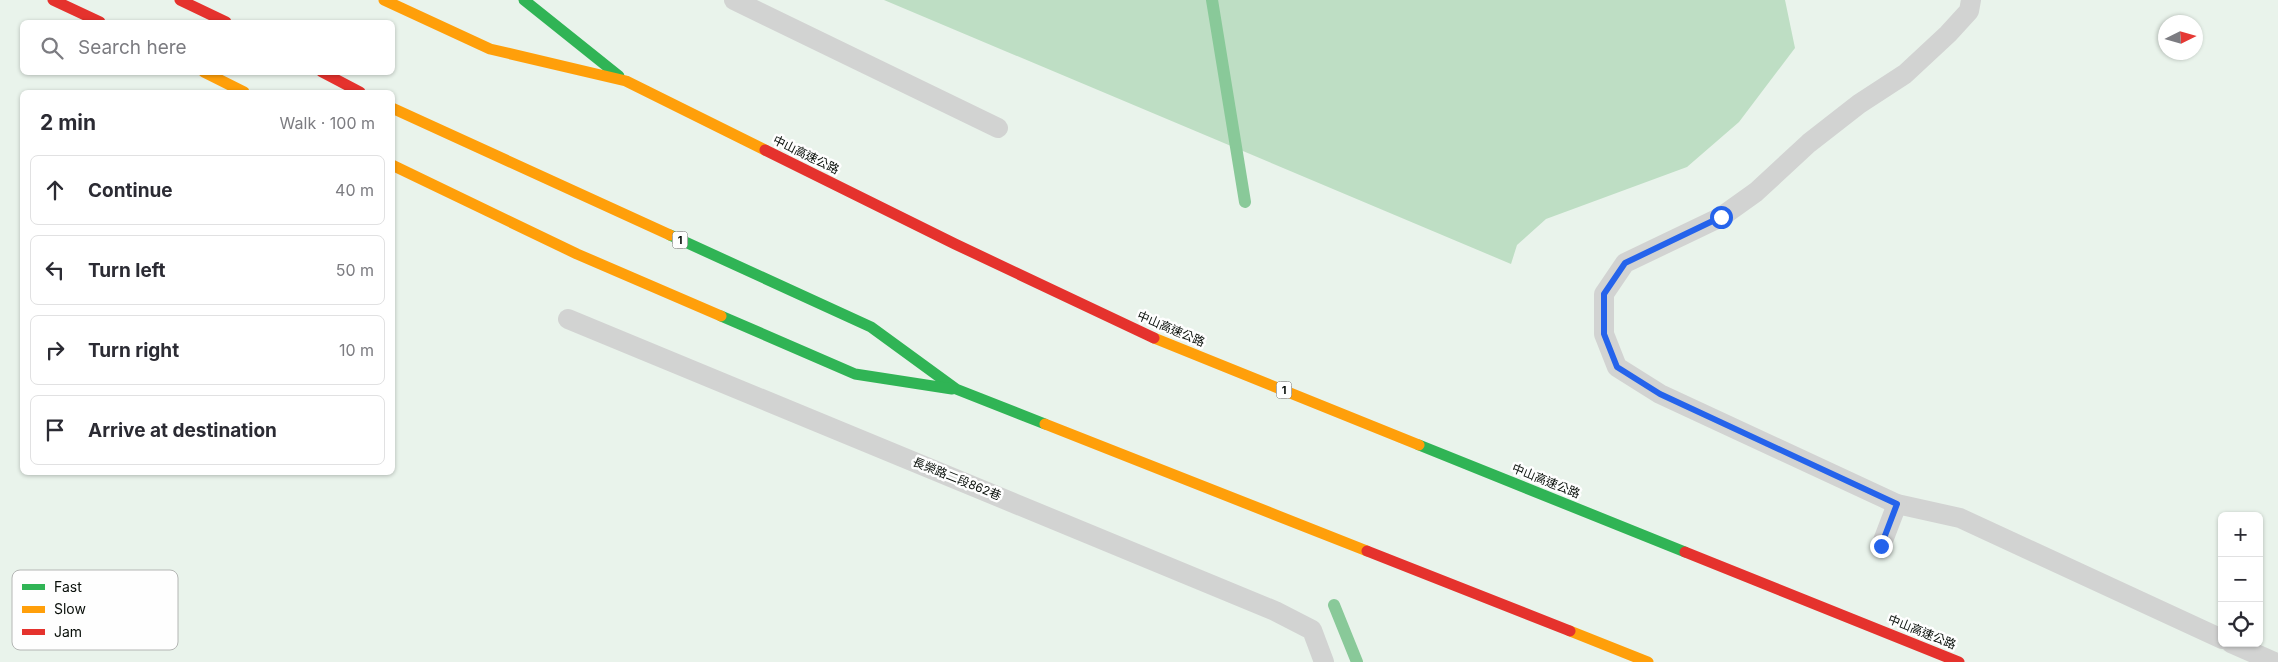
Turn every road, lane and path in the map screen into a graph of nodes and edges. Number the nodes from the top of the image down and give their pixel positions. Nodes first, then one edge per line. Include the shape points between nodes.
1 (53, 0) edge
2 (180, 0) edge
3 (384, 0) edge
4 (524, 0) edge
5 (734, 0) edge
6 (1971, 0) edge
7 (96, 20) edge
8 (222, 20) edge
9 (210, 75) edge
10 (328, 75) edge
11 (626, 81) junction
12 (240, 90) edge
13 (356, 90) edge
14 (395, 109) edge
15 (998, 128) dead end
16 (395, 166) edge
17 (568, 319) dead end
18 (956, 389) junction
19 (1897, 504) junction
20 (1881, 546) dead end
21 (2218, 637) edge
22 (2240, 647) edge
23 (1324, 662) edge
24 (1648, 662) edge
25 (1959, 662) edge
26 (2274, 662) edge

1 - 7 highway
2 - 8 highway
3 - 11 highway, 中山高速公路 / 1 via 490,49
4 - 11 highway
5 - 15 lane
6 - 19 lane via 1969,11 1905,74 1859,104 1809,143 1756,192 1721,217 1625,263 1604,294 1604,334 1617,367 1660,394
9 - 12 highway
10 - 13 highway
11 - 25 highway, 中山高速公路 / 1 via 1149,336
14 - 18 highway, 1 via 871,327
16 - 18 highway via 577,254 855,374
17 - 23 lane, 長榮路二段862巷 via 1275,611 1312,630
18 - 24 highway, 1
19 - 20 lane
19 - 21 lane via 1960,518
22 - 26 lane

